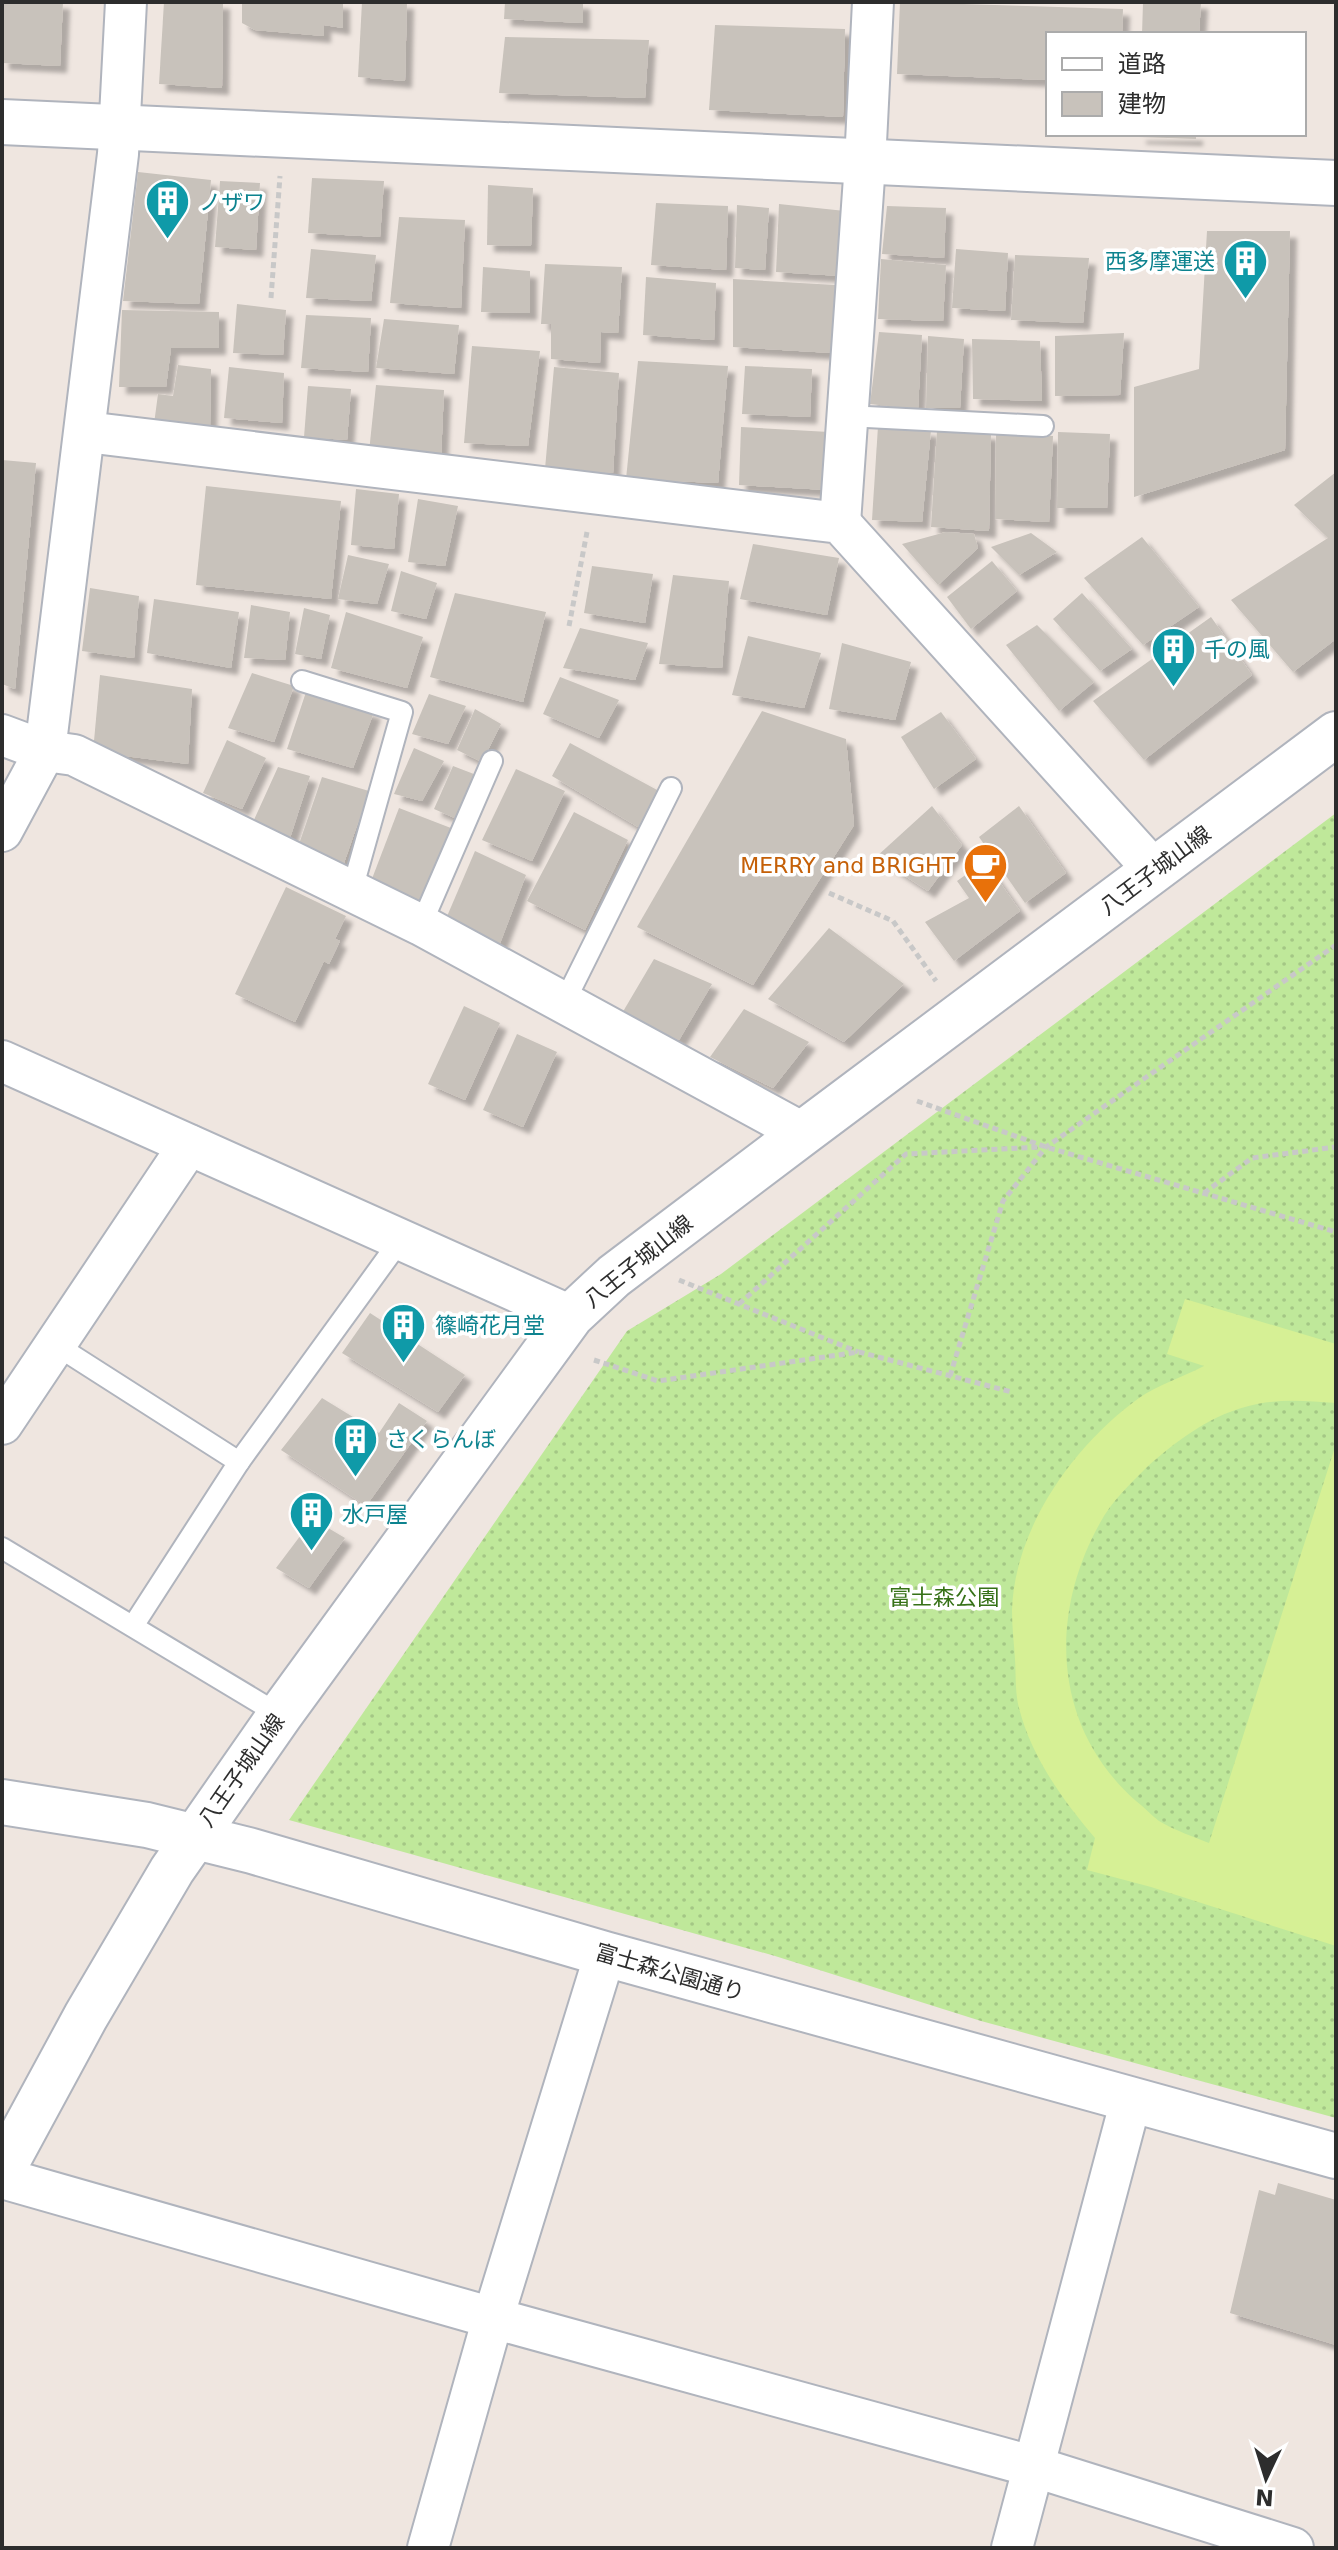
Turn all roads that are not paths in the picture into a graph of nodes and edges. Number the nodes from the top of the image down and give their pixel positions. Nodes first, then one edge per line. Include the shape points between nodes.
1 (126, 2) edge
2 (873, 2) edge
3 (2, 122) edge
4 (120, 128) junction
5 (865, 163) junction
6 (1336, 183) edge
7 (847, 416) junction
8 (1043, 426) dead end
9 (86, 432) junction
10 (840, 523) junction
11 (302, 681) dead end
12 (1336, 734) edge
13 (2, 735) edge
14 (45, 751) junction
15 (492, 761) dead end
16 (671, 788) dead end
17 (2, 831) edge
18 (1155, 871) junction
19 (352, 890) junction
20 (421, 925) junction
21 (564, 1003) junction
22 (2, 1061) edge
23 (803, 1133) junction
24 (189, 1145) junction
25 (401, 1239) junction
26 (571, 1316) junction
27 (56, 1345) junction
28 (2, 1424) edge
29 (239, 1462) junction
30 (2, 1548) edge
31 (133, 1626) junction
32 (280, 1715) junction
33 (2, 1802) edge
34 (195, 1836) junction
35 (605, 1954) junction
36 (1131, 2100) junction
37 (1336, 2156) edge
38 (2, 2171) edge
39 (2, 2178) edge
40 (493, 2318) junction
41 (1035, 2467) junction
42 (428, 2548) edge
43 (1012, 2548) edge
44 (1293, 2548) edge

1 - 4 street
2 - 5 street
3 - 4 street
4 - 5 street
4 - 9 street
5 - 6 street
5 - 7 street
7 - 8 lane
7 - 10 street
9 - 10 street
9 - 14 street
10 - 18 street
11 - 19 lane via 402,712
12 - 18 street, 八王子城山線
13 - 14 street
14 - 17 street
14 - 19 street via 74,755
15 - 20 lane
16 - 21 lane
18 - 23 street, 八王子城山線
19 - 20 street
20 - 21 street
21 - 23 street
22 - 24 street
23 - 26 street, 八王子城山線 via 614,1276
24 - 25 street
24 - 27 street
25 - 26 street
25 - 29 lane
26 - 32 street, 八王子城山線
27 - 28 street
27 - 29 lane
29 - 31 lane
30 - 31 lane
31 - 32 lane
32 - 34 street, 八王子城山線
33 - 34 street, 富士森公園通り
34 - 35 street, 富士森公園通り
34 - 38 street, 八王子城山線 via 86,2016
35 - 36 street, 富士森公園通り
35 - 40 street
36 - 37 street, 富士森公園通り
36 - 41 street
39 - 40 street
40 - 41 street
40 - 42 street
41 - 43 street
41 - 44 street

